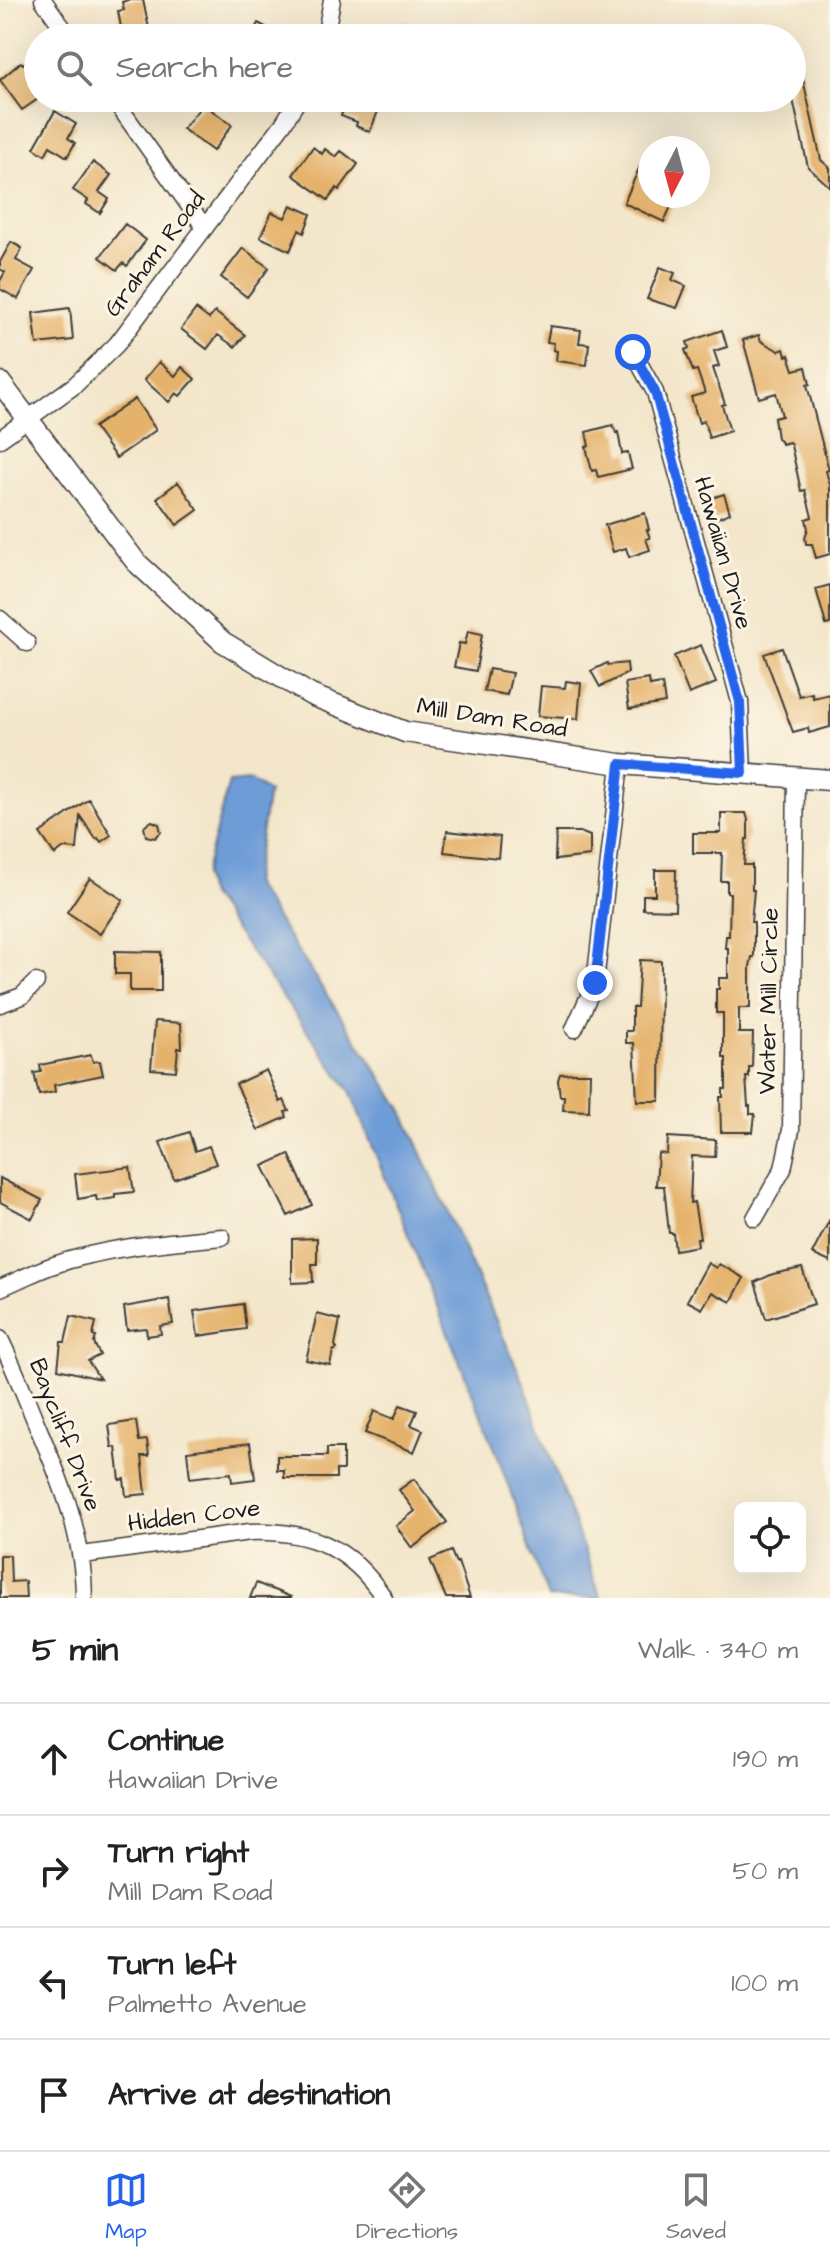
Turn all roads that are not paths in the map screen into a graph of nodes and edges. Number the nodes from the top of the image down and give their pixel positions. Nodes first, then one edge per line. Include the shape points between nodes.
1 (43, 0) edge
2 (332, 0) edge
3 (60, 24) edge
4 (328, 24) edge
5 (123, 112) edge
6 (290, 112) edge
7 (205, 228) junction
8 (633, 352) dead end
9 (0, 382) edge
10 (27, 420) junction
11 (0, 439) edge
12 (0, 619) edge
13 (27, 643) dead end
14 (620, 764) junction
15 (743, 773) junction
16 (796, 777) junction
17 (830, 780) edge
18 (36, 982) dead end
19 (0, 1004) edge
20 (574, 1029) dead end
21 (755, 1218) dead end
22 (222, 1237) dead end
23 (0, 1288) edge
24 (0, 1339) edge
25 (82, 1555) junction
26 (84, 1598) edge
27 (384, 1598) edge

1 - 3 street
2 - 4 street
5 - 7 street
6 - 7 street, Graham Road
7 - 10 street, Graham Road via 117,344
8 - 15 street, Hawaiian Drive via 655,392 740,702
9 - 10 street, Mill Dam Road
10 - 11 street
10 - 14 street, Mill Dam Road via 136,562 223,642 311,695 405,732
12 - 13 street
14 - 15 street, Mill Dam Road
14 - 20 street via 595,983
15 - 16 street, Mill Dam Road
16 - 17 street, Mill Dam Road
16 - 21 street, Water Mill Circle via 791,1130 783,1169
18 - 19 street via 22,996
22 - 23 street via 96,1254 52,1265
24 - 25 street, Baycliff Drive via 59,1477
25 - 26 street, Baycliff Drive
25 - 27 street, Hidden Cove via 277,1531 303,1535 346,1556

